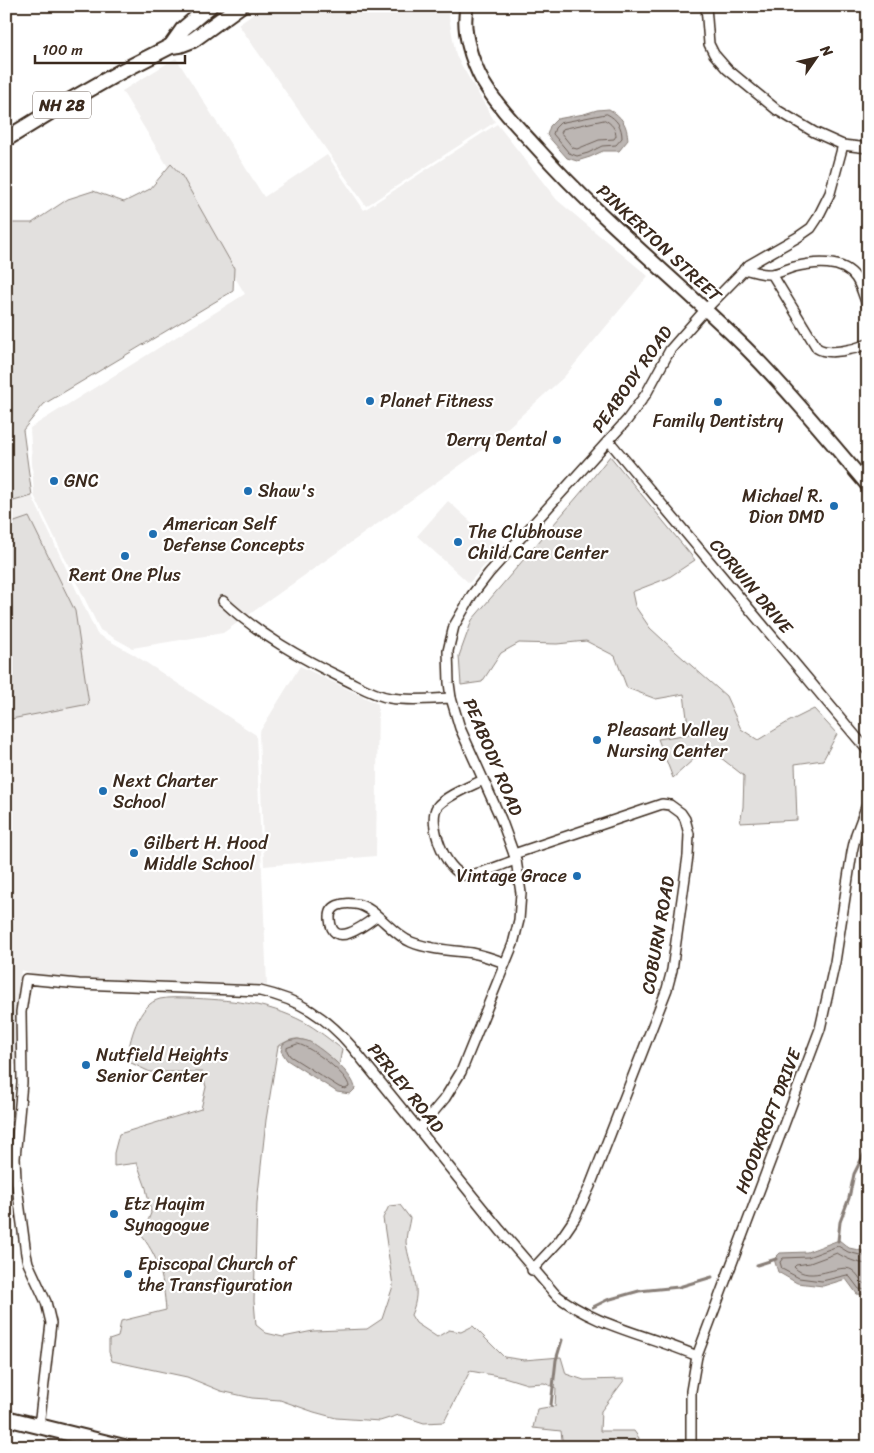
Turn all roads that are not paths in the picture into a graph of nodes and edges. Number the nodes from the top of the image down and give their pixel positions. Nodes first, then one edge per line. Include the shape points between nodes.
1 (210, 6) edge
2 (240, 6) edge
3 (706, 6) edge
4 (464, 9) edge
5 (171, 46) junction
6 (6, 139) edge
7 (843, 145) junction
8 (868, 148) edge
9 (744, 269) junction
10 (772, 274) junction
11 (868, 307) edge
12 (705, 310) junction
13 (868, 344) edge
14 (609, 442) junction
15 (868, 486) edge
16 (223, 601) dead end
17 (451, 698) junction
18 (868, 751) edge
19 (483, 780) junction
20 (868, 802) edge
21 (515, 857) junction
22 (377, 916) junction
23 (505, 963) junction
24 (419, 1129) junction
25 (6, 1141) edge
26 (16, 1141) junction
27 (532, 1270) junction
28 (697, 1356) junction
29 (6, 1418) edge
30 (39, 1426) junction
31 (124, 1447) edge
32 (691, 1447) edge

1 - 5 main road, NH 28 via 184,29
2 - 5 main road, NH 28 via 193,40
3 - 7 street via 709,44 720,62 790,118
4 - 12 street, PINKERTON STREET via 469,43 479,74 509,117 581,195
5 - 6 main road, NH 28
7 - 8 street
7 - 9 street, PEABODY ROAD via 830,193 811,228
9 - 10 street
9 - 12 street, PEABODY ROAD
10 - 11 street via 811,265 840,266 855,277
10 - 13 street via 819,350 833,352
12 - 14 street, PEABODY ROAD via 670,350 646,394
12 - 15 street, PINKERTON STREET via 766,368
14 - 17 street, PEABODY ROAD via 472,595 454,626 450,642
14 - 18 street, CORWIN DRIVE
16 - 17 street via 274,641 368,691 401,699
17 - 19 street, PEABODY ROAD via 460,728
19 - 21 street, PEABODY ROAD
19 - 21 street, COBURN ROAD via 436,807 433,822 442,848 453,868 464,875 476,874
20 - 28 street, HOODKROFT DRIVE via 852,852 836,962 820,1029
21 - 23 street, PEABODY ROAD via 521,907 517,933
21 - 27 street, COBURN ROAD via 662,804 681,812 689,834 672,970 660,1009 575,1218
22 - 22 street via 363,906 349,903 334,907 330,918 333,930 343,935 356,931
22 - 23 street via 400,937 412,943
23 - 24 street, PEABODY ROAD via 461,1072 445,1098
24 - 26 street, PERLEY ROAD via 340,1034 316,1013 282,996 260,991 26,979 21,1012 22,1083
24 - 27 street, PERLEY ROAD
25 - 26 street
26 - 30 street via 16,1179 26,1254 51,1323
27 - 28 street, PERLEY ROAD via 555,1294 576,1309
28 - 32 street, HOODKROFT DRIVE via 691,1390
29 - 30 main road
30 - 31 main road

